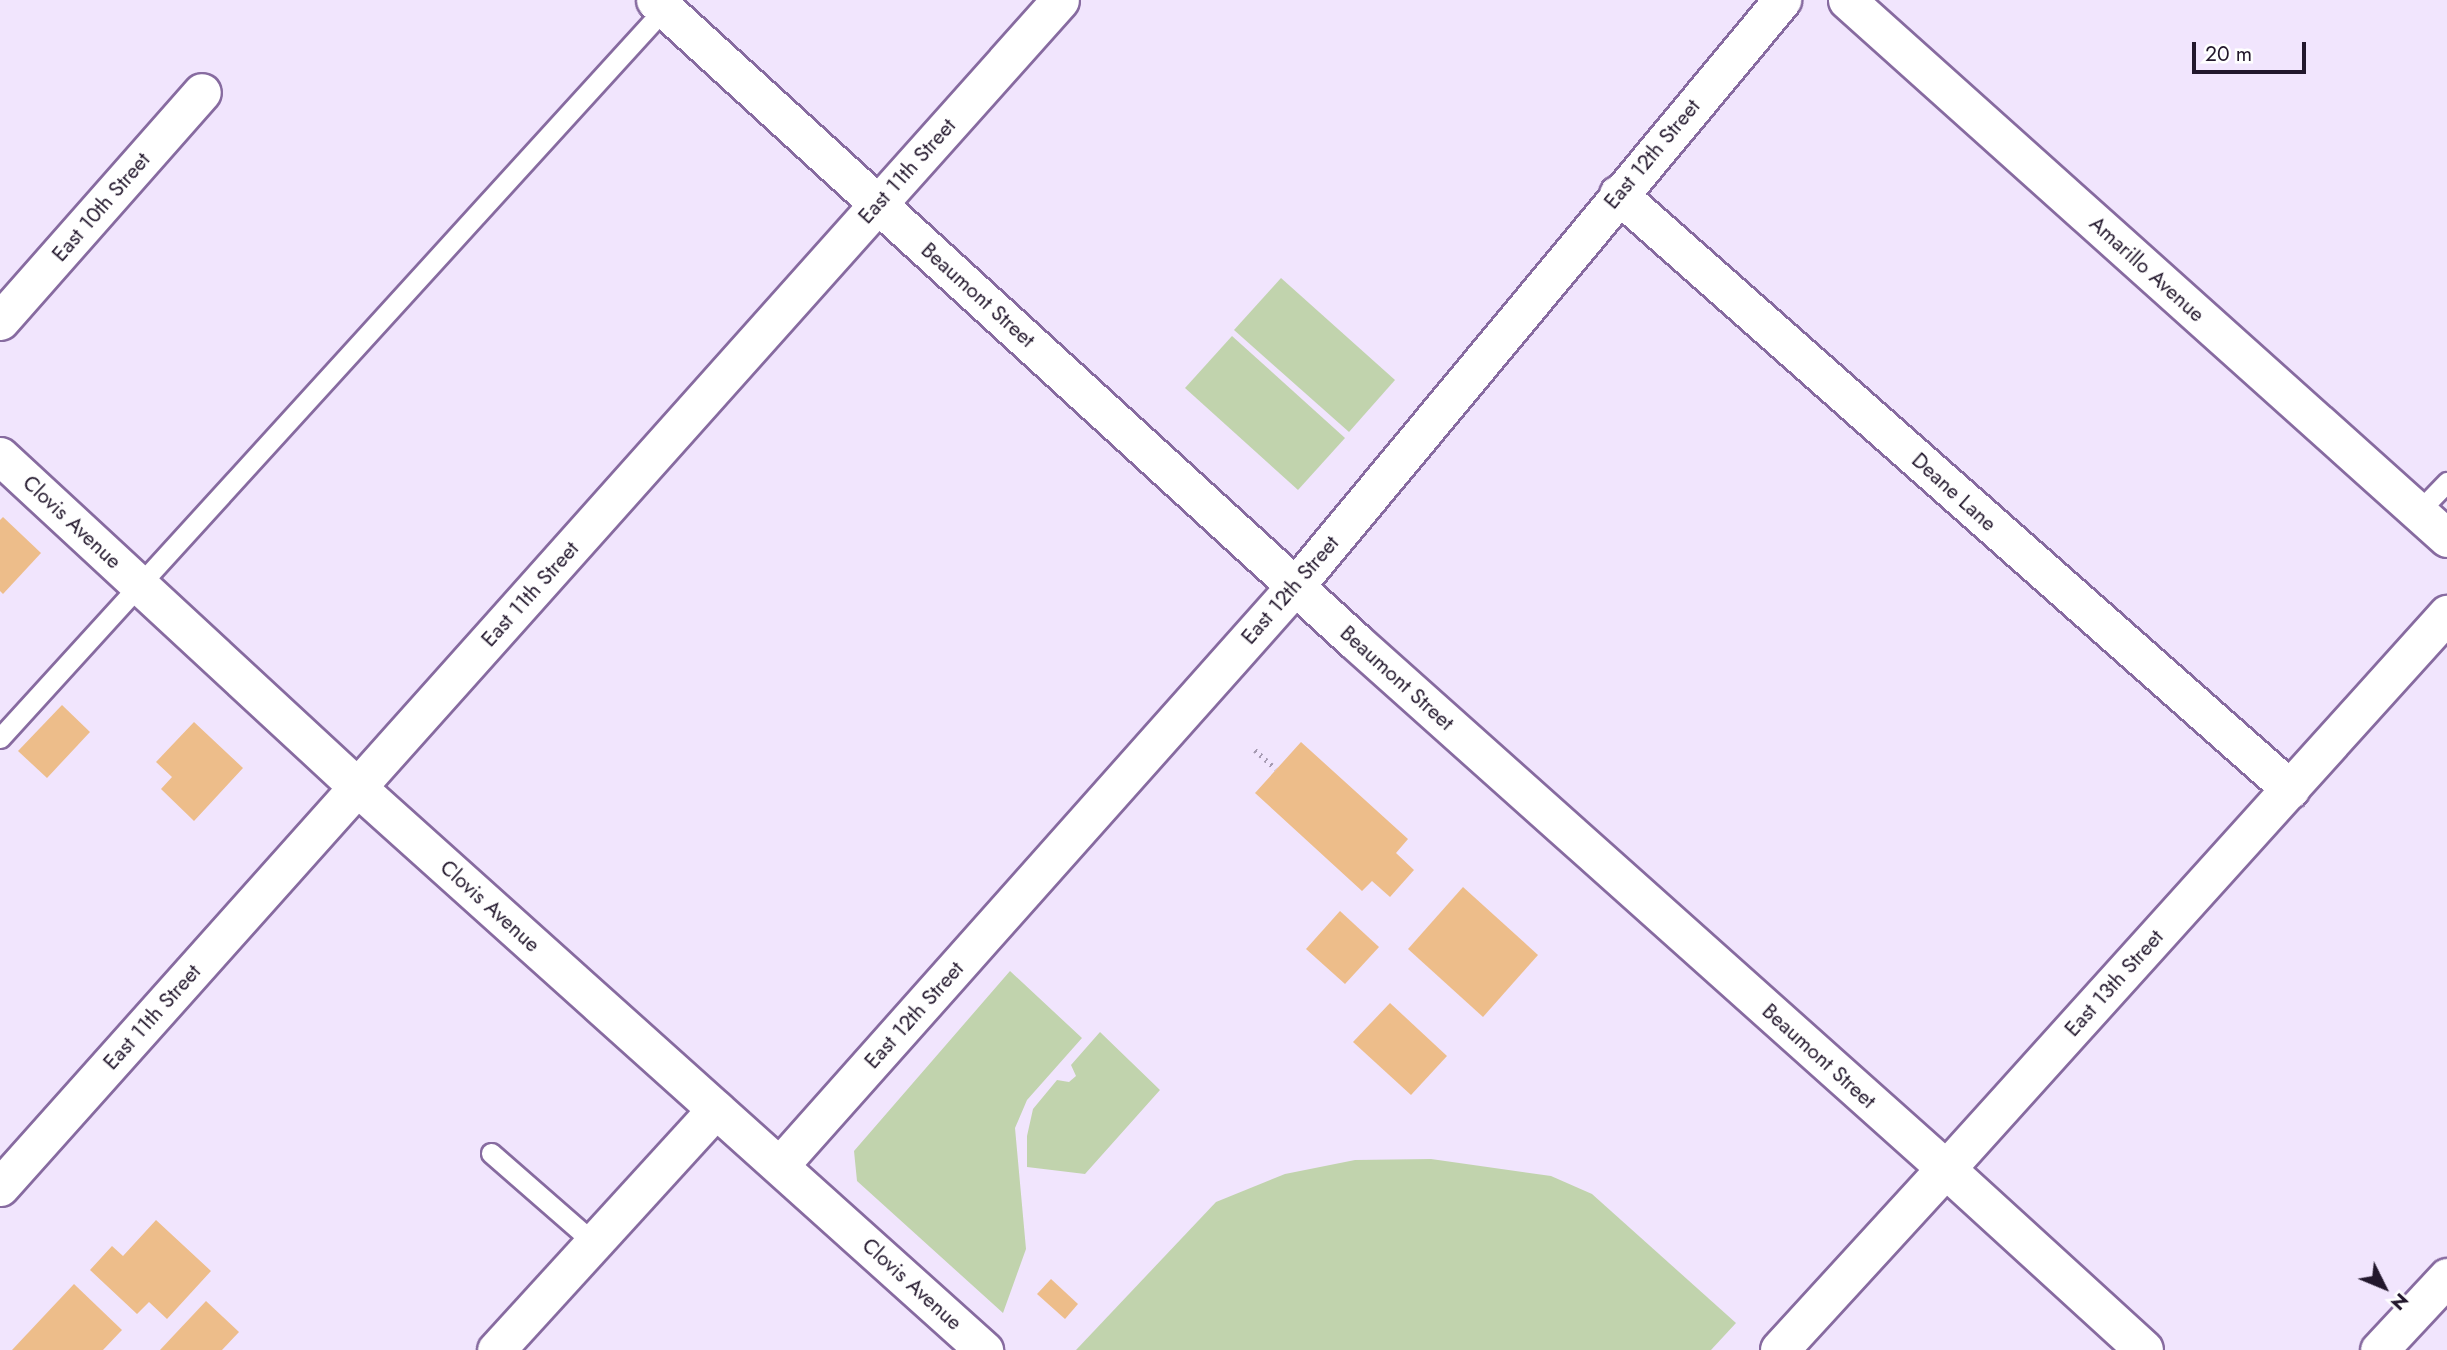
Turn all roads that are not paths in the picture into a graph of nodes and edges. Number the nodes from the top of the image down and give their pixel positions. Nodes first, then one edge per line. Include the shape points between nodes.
1 (1060, 0) edge
2 (1782, 0) edge
3 (1847, 0) edge
4 (660, 4) edge
5 (202, 92) dead end
6 (1618, 194) junction
7 (878, 204) junction
8 (0, 321) edge
9 (0, 456) edge
10 (2447, 482) edge
11 (2418, 512) junction
12 (2447, 538) edge
13 (1296, 585) junction
14 (140, 586) junction
15 (2447, 614) edge
16 (0, 738) edge
17 (357, 787) junction
18 (2290, 789) junction
19 (716, 1109) junction
20 (491, 1153) dead end
21 (780, 1165) junction
22 (1946, 1170) junction
23 (0, 1187) edge
24 (594, 1243) junction
25 (2447, 1277) edge
26 (972, 1346) edge
27 (496, 1350) edge
28 (1780, 1350) edge
29 (2144, 1350) edge
30 (2379, 1350) edge

1 - 7 street, East 11th Street
2 - 6 street, East 12th Street
3 - 11 street, Amarillo Avenue
4 - 7 street, Beaumont Street
4 - 14 lane
5 - 8 street, East 10th Street
6 - 13 street, East 12th Street
6 - 18 street, Deane Lane
7 - 13 street, Beaumont Street
7 - 17 street, East 11th Street
9 - 14 street, Clovis Avenue
10 - 11 lane
11 - 12 street, Amarillo Avenue
13 - 21 street, East 12th Street
13 - 22 street, Beaumont Street
14 - 16 lane
14 - 17 street, Clovis Avenue
15 - 18 street, East 13th Street
17 - 19 street, Clovis Avenue
17 - 23 street, East 11th Street
18 - 22 street, East 13th Street
19 - 21 street, Clovis Avenue
19 - 24 street
20 - 24 lane
21 - 26 street, Clovis Avenue
22 - 28 street, East 13th Street
22 - 29 street, Beaumont Street
24 - 27 street
25 - 30 street

